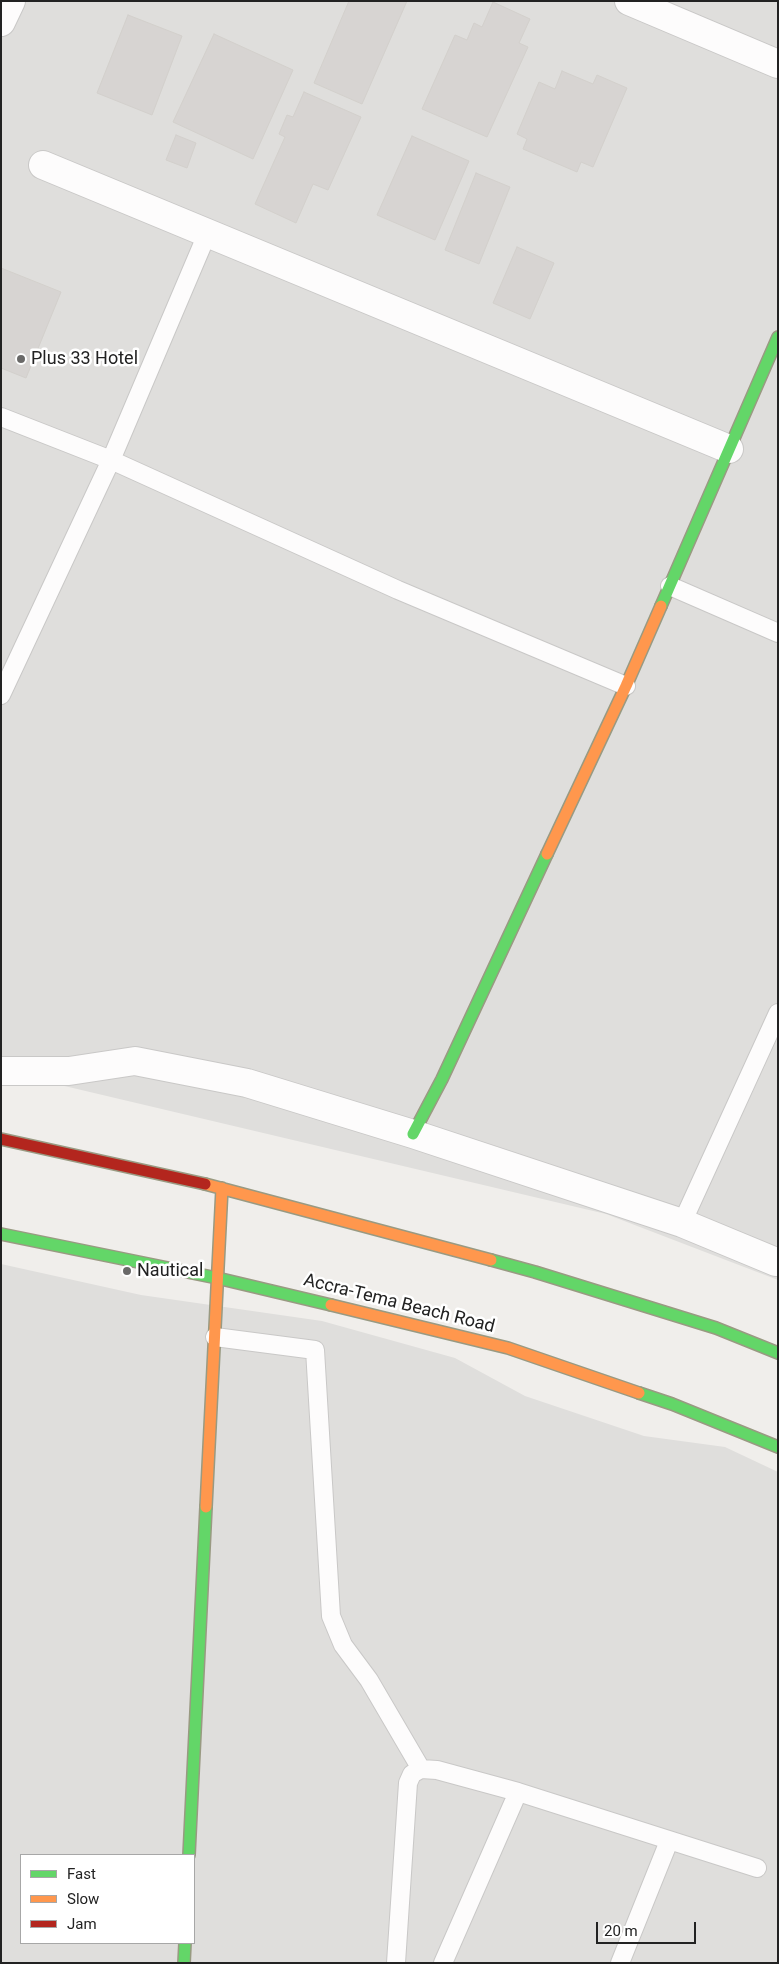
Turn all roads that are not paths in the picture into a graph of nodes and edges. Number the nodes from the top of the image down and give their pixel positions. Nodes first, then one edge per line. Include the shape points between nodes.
1 (11, 1) edge
2 (629, 1) edge
3 (1, 22) edge
4 (778, 64) edge
5 (43, 165) dead end
6 (207, 234) junction
7 (778, 337) edge
8 (1, 417) edge
9 (729, 449) junction
10 (111, 460) junction
11 (670, 586) junction
12 (778, 633) edge
13 (626, 686) junction
14 (1, 695) edge
15 (778, 1013) edge
16 (1, 1071) edge
17 (413, 1134) junction
18 (1, 1139) edge
19 (222, 1188) junction
20 (682, 1224) junction
21 (1, 1234) edge
22 (777, 1260) edge
23 (217, 1278) junction
24 (214, 1337) junction
25 (778, 1353) edge
26 (778, 1447) edge
27 (420, 1769) junction
28 (518, 1792) junction
29 (669, 1841) junction
30 (189, 1854) edge
31 (757, 1868) dead end
32 (184, 1944) edge
33 (184, 1963) edge
34 (396, 1963) edge
35 (443, 1963) edge
36 (620, 1963) edge

1 - 3 street
2 - 4 street
5 - 6 street
6 - 9 street
6 - 10 lane
7 - 9 main road
8 - 10 lane
9 - 11 main road
10 - 13 lane via 398,590
10 - 14 lane
11 - 12 lane
11 - 13 main road
13 - 17 main road via 442,1080
15 - 20 lane
16 - 17 street via 69,1071 135,1061 247,1083
17 - 20 street
18 - 19 main road
19 - 23 main road
19 - 25 main road via 535,1272 716,1328
20 - 22 street
21 - 23 main road, Accra-Tema Beach Road
23 - 24 main road
23 - 26 main road, Accra-Tema Beach Road via 508,1348 672,1404
24 - 27 lane via 315,1350 331,1616 343,1645 369,1680
24 - 30 main road
27 - 28 lane via 437,1770
27 - 34 lane via 412,1774 408,1783
28 - 29 lane
28 - 35 lane
29 - 31 lane
29 - 36 lane
32 - 33 main road

